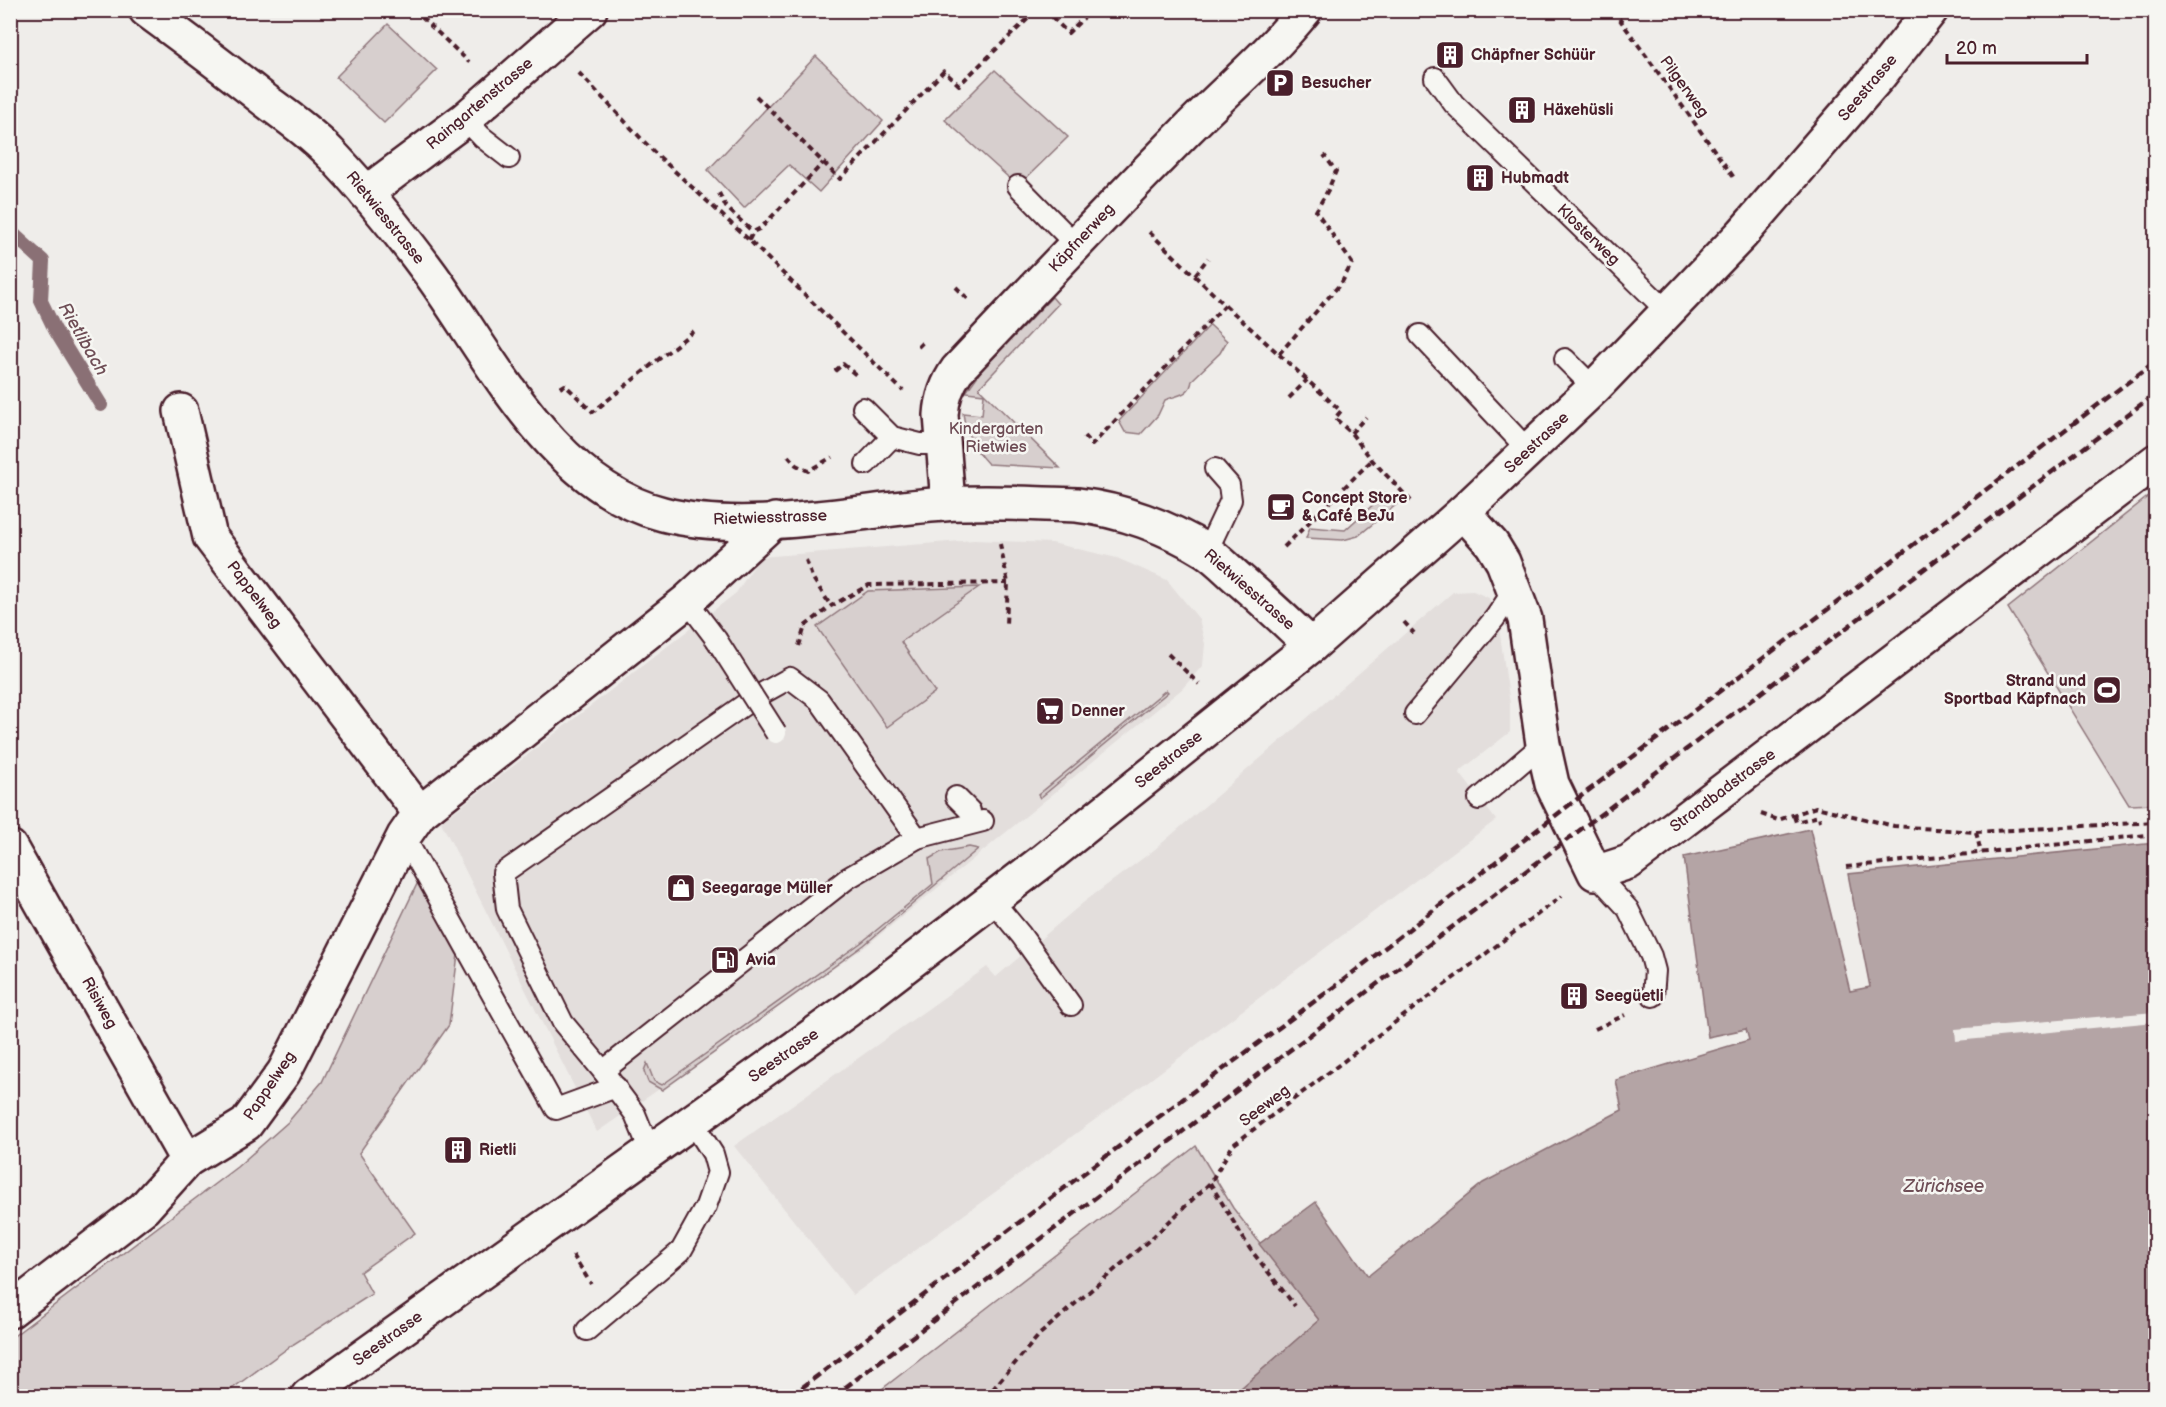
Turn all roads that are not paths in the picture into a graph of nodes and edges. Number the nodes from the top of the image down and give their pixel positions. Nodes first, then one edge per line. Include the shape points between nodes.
1 (146, 10) edge
2 (589, 11) edge
3 (1931, 11) edge
4 (1299, 13) edge
5 (1435, 78) dead end
6 (465, 119) junction
7 (509, 158) dead end
8 (1018, 186) dead end
9 (366, 193) junction
10 (1076, 245) junction
11 (1668, 312) junction
12 (1420, 335) dead end
13 (1565, 359) dead end
14 (1594, 388) junction
15 (863, 408) dead end
16 (181, 411) dead end
17 (892, 438) junction
18 (943, 444) junction
19 (1528, 451) junction
20 (2156, 461) edge
21 (866, 464) road end
22 (1215, 469) dead end
23 (948, 503) junction
24 (1463, 512) junction
25 (776, 520) junction
26 (1207, 551) junction
27 (1514, 590) junction
28 (687, 601) junction
29 (1311, 646) junction
30 (1415, 714) dead end
31 (776, 733) dead end
32 (1543, 744) junction
33 (956, 796) dead end
34 (1479, 799) dead end
35 (412, 825) junction
36 (918, 838) junction
37 (10, 847) edge
38 (1595, 873) junction
39 (992, 900) junction
40 (1653, 996) dead end
41 (1071, 1005) dead end
42 (603, 1071) junction
43 (616, 1087) junction
44 (692, 1121) junction
45 (651, 1151) junction
46 (186, 1160) junction
47 (10, 1311) edge
48 (587, 1330) dead end
49 (308, 1396) edge

1 - 9 street, Rietwiesstrasse via 288,118 330,154
2 - 6 street, Raingartenstrasse
3 - 11 street, Seestrasse via 1742,234
4 - 10 street, Käpfnerweg
5 - 11 lane, Klosterweg via 1454,104
6 - 7 lane
6 - 9 street, Raingartenstrasse
8 - 10 lane
9 - 25 street, Rietwiesstrasse via 430,274 525,413 581,471 633,504 661,514 689,520
10 - 18 street, Käpfnerweg via 949,381 941,408
11 - 14 street, Seestrasse
12 - 19 lane
13 - 14 lane
14 - 19 street, Seestrasse
15 - 17 lane
16 - 35 street, Pappelweg via 210,537
17 - 18 lane
17 - 21 lane
18 - 23 street, Käpfnerweg
19 - 24 street, Seestrasse
20 - 38 street, Strandbadstrasse via 1629,862
22 - 26 lane via 1229,485 1231,500
23 - 25 street, Rietwiesstrasse
23 - 26 street, Rietwiesstrasse via 1096,507 1138,519
24 - 27 street via 1492,544
24 - 29 street, Seestrasse
25 - 28 street, Pappelweg
26 - 29 street, Rietwiesstrasse
27 - 30 lane
27 - 32 street via 1525,619
28 - 31 lane, bridge
28 - 35 street, Pappelweg
29 - 39 street, Seestrasse
32 - 34 lane
32 - 38 street via 1552,784
33 - 36 lane via 977,816
35 - 43 lane via 556,1109
35 - 46 street, Pappelweg via 284,1072 246,1124
36 - 42 lane via 848,878
36 - 42 lane via 819,700 790,678 754,698 503,873 507,909 563,1023
37 - 46 street, Risiweg
38 - 40 lane via 1628,909 1651,956 1655,971
39 - 41 lane
39 - 44 street, Seestrasse via 848,1010
42 - 43 lane
43 - 45 lane via 635,1114
44 - 45 street, Seestrasse
44 - 48 lane via 713,1154 718,1172 706,1206 681,1251
45 - 49 street, Seestrasse
46 - 47 street, Pappelweg via 144,1209

